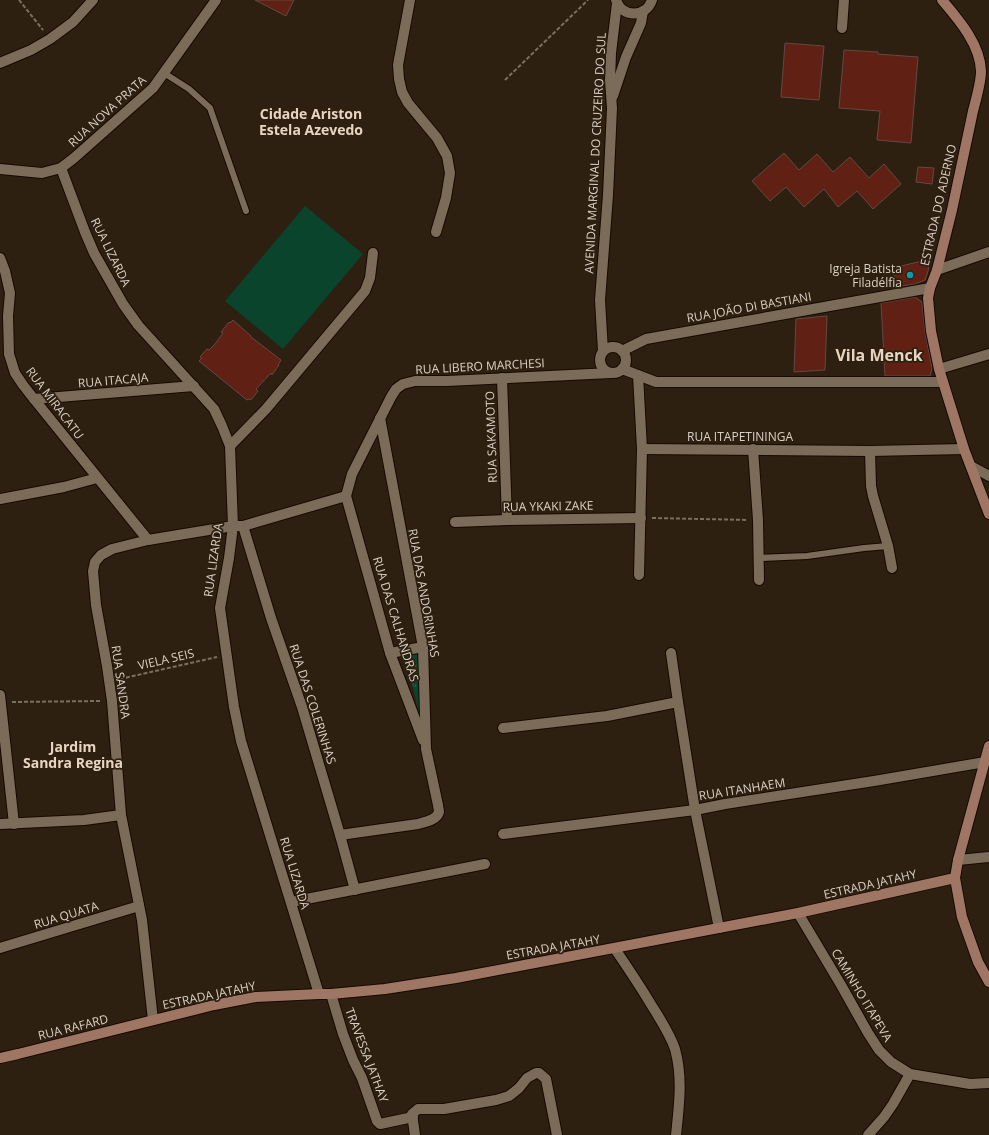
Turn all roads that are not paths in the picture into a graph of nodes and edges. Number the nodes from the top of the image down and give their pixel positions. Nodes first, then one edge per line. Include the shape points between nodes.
1 (92, 0) edge
2 (216, 0) edge
3 (410, 0) edge
4 (652, 0) edge
5 (844, 0) edge
6 (942, 0) edge
7 (616, 1) edge
8 (643, 12) junction
9 (842, 28) dead end
10 (0, 63) edge
11 (164, 73) junction
12 (612, 100) junction
13 (61, 168) junction
14 (0, 169) edge
15 (246, 211) dead end
16 (436, 232) dead end
17 (989, 252) edge
18 (373, 253) dead end
19 (0, 258) edge
20 (937, 270) junction
21 (930, 288) junction
22 (603, 351) junction
23 (622, 351) junction
24 (989, 354) edge
25 (622, 369) junction
26 (939, 369) junction
27 (611, 372) junction
28 (638, 375) junction
29 (502, 378) junction
30 (943, 382) junction
31 (194, 386) junction
32 (34, 400) junction
33 (380, 418) junction
34 (230, 446) junction
35 (642, 449) junction
36 (753, 449) junction
37 (964, 449) junction
38 (870, 450) junction
39 (971, 466) junction
40 (989, 476) edge
41 (97, 478) junction
42 (346, 496) junction
43 (0, 499) edge
44 (989, 514) edge
45 (641, 518) junction
46 (507, 520) junction
47 (455, 522) dead end
48 (238, 526) junction
49 (148, 540) junction
50 (888, 546) junction
51 (759, 558) junction
52 (892, 568) dead end
53 (639, 575) dead end
54 (759, 580) dead end
55 (423, 647) junction
56 (390, 653) junction
57 (671, 653) dead end
58 (0, 695) edge
59 (678, 702) junction
60 (0, 703) edge
61 (503, 728) dead end
62 (989, 746) edge
63 (426, 749) junction
64 (985, 762) junction
65 (695, 810) junction
66 (121, 815) junction
67 (0, 824) edge
68 (14, 824) junction
69 (503, 834) dead end
70 (340, 835) junction
71 (989, 857) edge
72 (958, 860) junction
73 (485, 864) dead end
74 (955, 878) junction
75 (355, 890) junction
76 (291, 902) junction
77 (139, 906) junction
78 (798, 913) junction
79 (719, 928) junction
80 (0, 948) edge
81 (615, 948) junction
82 (989, 982) edge
83 (319, 994) junction
84 (331, 994) junction
85 (153, 1020) junction
86 (0, 1058) edge
87 (910, 1074) junction
88 (989, 1083) edge
89 (412, 1117) junction
90 (415, 1135) edge
91 (557, 1135) edge
92 (676, 1135) edge
93 (868, 1135) edge

1 - 10 street via 73,22 50,39
2 - 11 street, RUA NOVA PRATA
3 - 16 street via 398,65 402,92 437,138 447,156 450,173
4 - 8 street
5 - 9 street
6 - 20 street, ESTRADA DO ADERNO via 970,38 981,73
7 - 8 street via 625,12
7 - 12 street, AVENIDA MARGINAL DO CRUZEIRO DO SUL via 611,53
8 - 12 street
11 - 13 street, RUA NOVA PRATA via 153,88
11 - 15 lane via 189,89 210,108
12 - 22 street, AVENIDA MARGINAL DO CRUZEIRO DO SUL via 600,300
13 - 14 street, RUA NOVA PRATA via 42,172
13 - 31 street, RUA LIZARDA via 94,253 122,304
17 - 20 street
18 - 34 street via 370,278 365,291 266,409
19 - 32 street, RUA MIRACATU via 10,293 9,354 15,373
20 - 21 street, ESTRADA DO ADERNO
21 - 23 street, RUA JOÃO DI BASTIANI via 646,339
21 - 26 street, ESTRADA DO ADERNO via 928,298 931,331
22 - 23 street via 615,347
22 - 27 street via 601,366 607,372
23 - 25 street via 626,358
24 - 26 street
25 - 27 street
25 - 28 street
26 - 30 street, ESTRADA DO ADERNO
27 - 29 street, RUA LIBERO MARCHESI
28 - 30 street via 656,382
28 - 35 street
29 - 33 street, RUA LIBERO MARCHESI via 415,381 403,384 396,389
29 - 46 street, RUA SAKAMOTO
30 - 37 street, ESTRADA DO ADERNO
31 - 32 street, RUA ITACAJA
31 - 34 street, RUA LIZARDA via 214,409
32 - 41 street, RUA MIRACATU
33 - 42 street, RUA LIBERO MARCHESI via 352,474
33 - 55 street, RUA DAS ANDORINHAS
34 - 48 street, RUA LIZARDA
35 - 36 street, RUA ITAPETININGA
35 - 45 street
36 - 38 street, RUA ITAPETININGA
36 - 51 street
37 - 38 street, RUA ITAPETININGA
37 - 39 street, ESTRADA DO ADERNO
38 - 50 street via 871,486
39 - 40 street
39 - 44 street, ESTRADA DO ADERNO
41 - 43 street
41 - 49 street, RUA MIRACATU
42 - 48 street
42 - 56 street, RUA DAS CALHANDRAS
45 - 46 street, RUA YKAKI ZAKE
45 - 53 street
46 - 47 street, RUA YKAKI ZAKE
48 - 49 street, RUA SANDRA
48 - 70 street, RUA DAS COLERINHAS via 302,708
48 - 76 street, RUA LIZARDA via 220,608 241,741
49 - 66 street, RUA SANDRA via 112,549 101,555 95,562 93,571 112,701
50 - 51 lane via 807,556
50 - 52 street
51 - 54 street
55 - 56 street
55 - 63 street, RUA DAS ANDORINHAS
56 - 63 street, RUA DAS CALHANDRAS
57 - 59 street
58 - 60 street
59 - 61 street via 607,716
59 - 65 street
60 - 68 street
62 - 64 street
63 - 70 street, RUA DAS ANDORINHAS via 438,805 439,812 436,817 418,824
64 - 65 street, RUA ITANHAEM
64 - 72 street
65 - 69 street, RUA ITANHAEM
65 - 79 street
66 - 68 street
66 - 77 street, RUA SANDRA
67 - 68 street
70 - 75 street, RUA DAS COLERINHAS
71 - 72 street
72 - 74 street
73 - 75 street
74 - 78 street, ESTRADA JATAHY
74 - 82 street via 962,917 978,962
75 - 76 street
76 - 83 street, RUA LIZARDA
77 - 80 street, RUA QUATA
77 - 85 street, RUA SANDRA
78 - 79 street, ESTRADA JATAHY
78 - 87 street, CAMINHO ITAPEVA via 879,1050 891,1062
79 - 81 street, ESTRADA JATAHY
81 - 84 street, ESTRADA JATAHY via 385,990
81 - 92 street via 661,1020 675,1049 680,1075
83 - 84 street, ESTRADA JATAHY
83 - 85 street, ESTRADA JATAHY via 256,997
84 - 89 street, TRAVESSA JATHAY via 343,1034 377,1121 380,1124
85 - 86 street, RUA RAFARD
87 - 88 street, CAMINHO ITAPEVA via 970,1084
87 - 93 street via 893,1104
89 - 90 street
89 - 91 street via 413,1112 418,1109 444,1109 509,1096 527,1078 539,1072 546,1079

